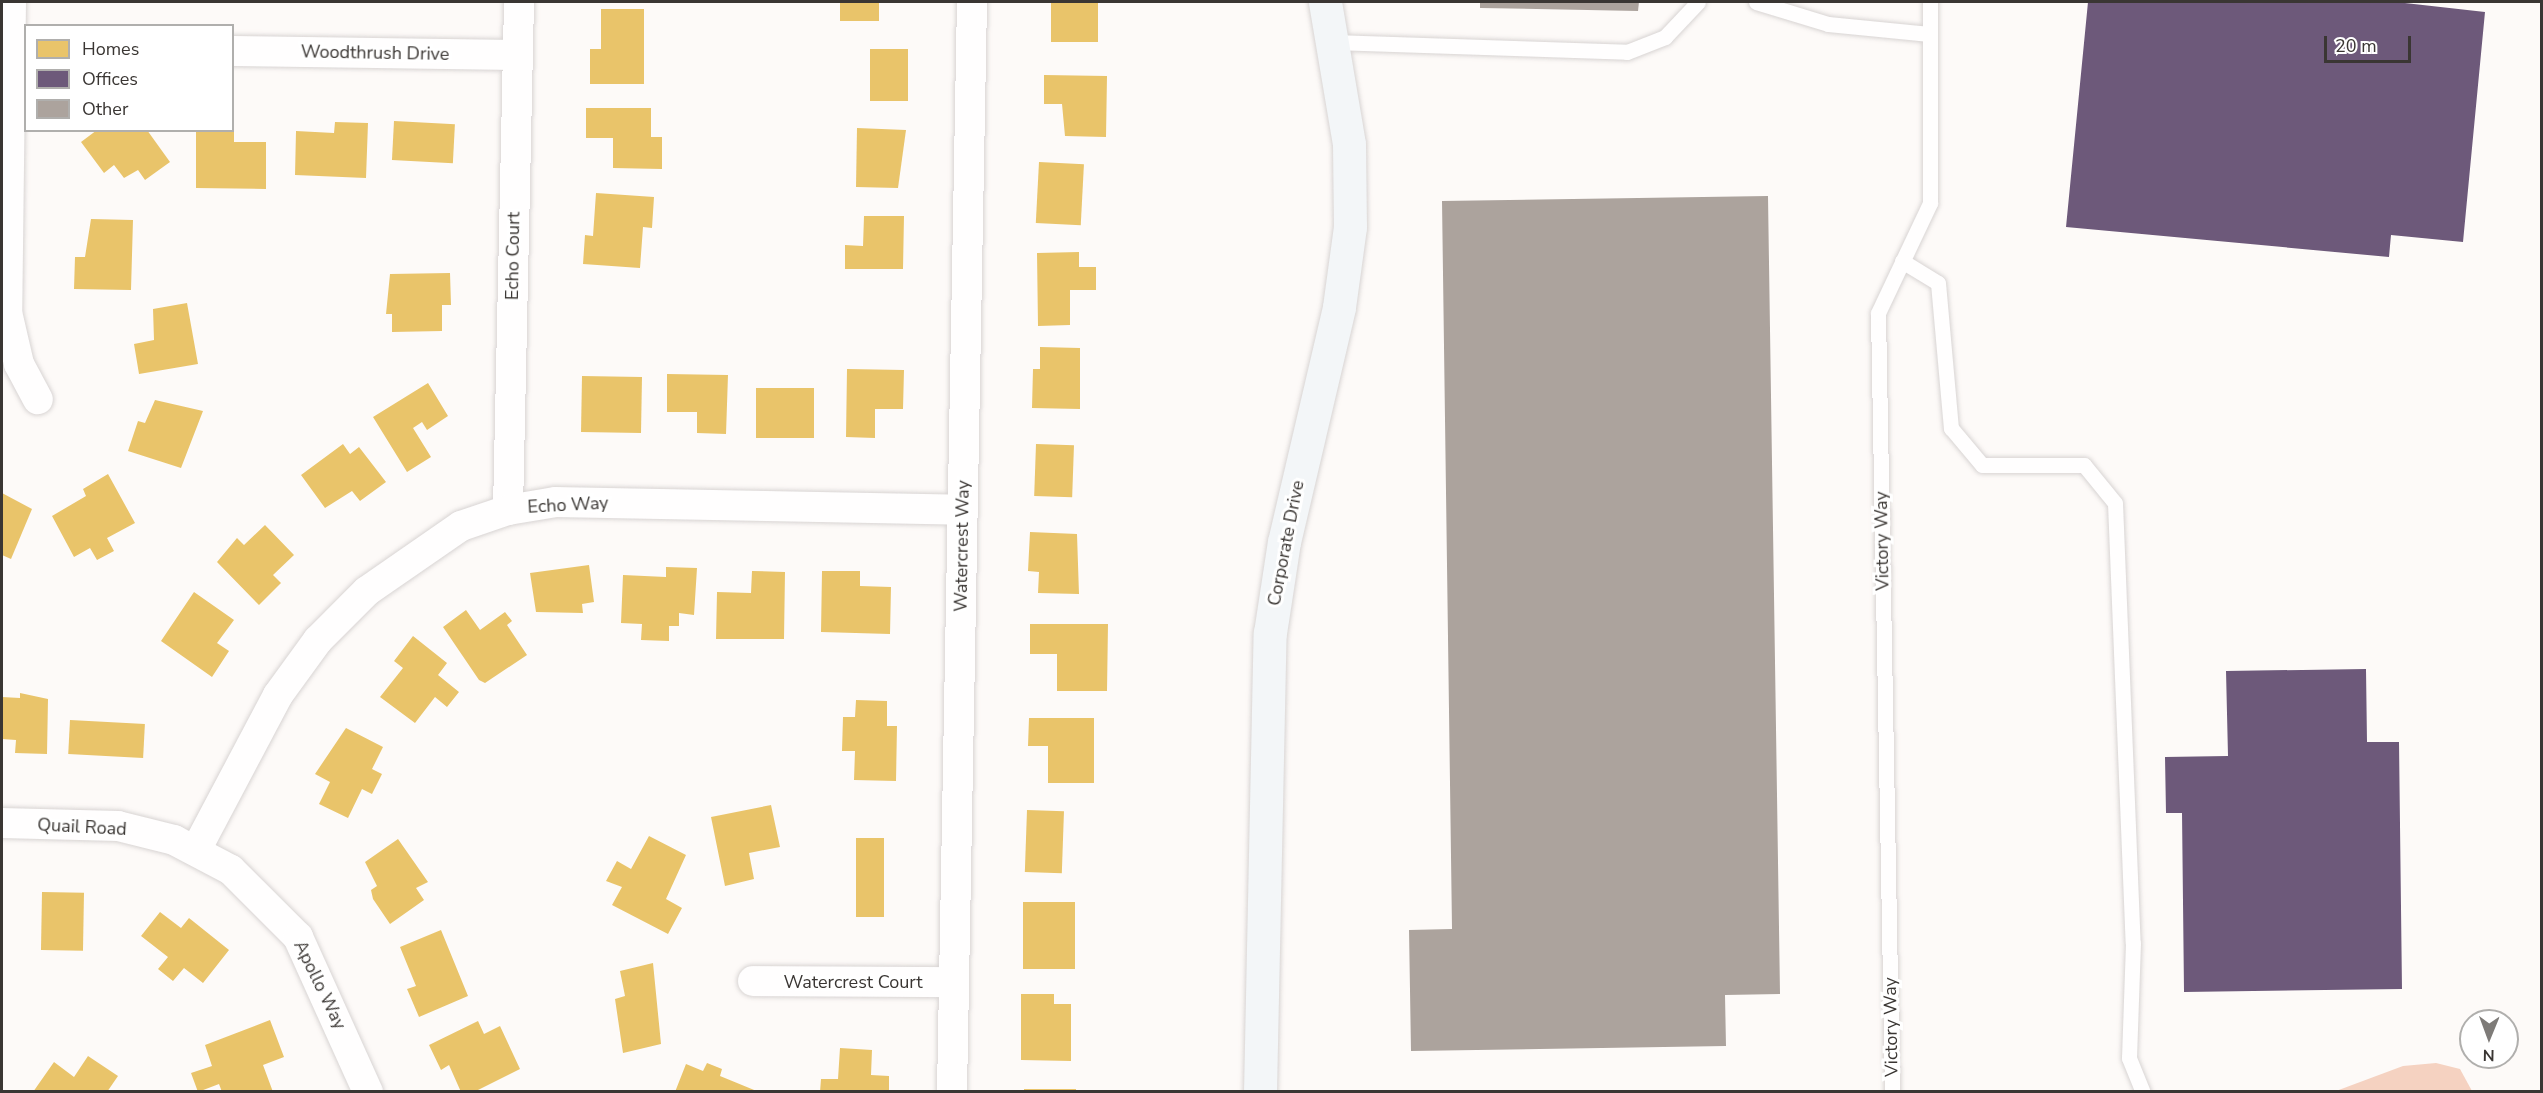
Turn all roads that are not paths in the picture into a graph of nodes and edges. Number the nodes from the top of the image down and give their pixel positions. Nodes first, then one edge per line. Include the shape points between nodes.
1 (11, 2) edge
2 (519, 2) edge
3 (972, 2) edge
4 (1325, 2) edge
5 (1698, 2) edge
6 (1756, 2) edge
7 (1930, 2) edge
8 (1930, 34) junction
9 (1333, 42) junction
10 (18, 48) edge
11 (234, 51) edge
12 (518, 55) junction
13 (1902, 261) junction
14 (38, 399) dead end
15 (508, 510) junction
16 (962, 510) junction
17 (2, 823) edge
18 (196, 850) junction
19 (753, 981) dead end
20 (954, 982) junction
21 (368, 1092) edge
22 (952, 1092) edge
23 (1260, 1092) edge
24 (1892, 1092) edge
25 (2143, 1092) edge

1 - 10 street
2 - 12 street, Echo Court
3 - 16 street, Watercrest Way
4 - 9 street, Corporate Drive
5 - 9 lane via 1665,37 1627,52
6 - 8 lane via 1828,24
7 - 8 lane, Victory Way
8 - 13 lane, Victory Way via 1930,203
9 - 23 street, Corporate Drive via 1349,144 1350,227 1339,307 1284,542 1267,659
10 - 14 street via 7,312 19,364
11 - 12 street, Woodthrush Drive
12 - 15 street, Echo Court
13 - 24 lane, Victory Way via 1878,313
13 - 25 lane via 1938,283 1951,429 1974,456 1982,465 2084,465 2115,503 2133,943 2129,1058
15 - 16 street, Echo Way via 556,502
15 - 18 street, Echo Way via 461,526 410,557 366,591 318,639 278,695
16 - 20 street, Watercrest Way
17 - 18 street, Quail Road via 118,826
18 - 21 street, Apollo Way via 231,870 290,926 318,973
19 - 20 street, Watercrest Court
20 - 22 street, Watercrest Way

